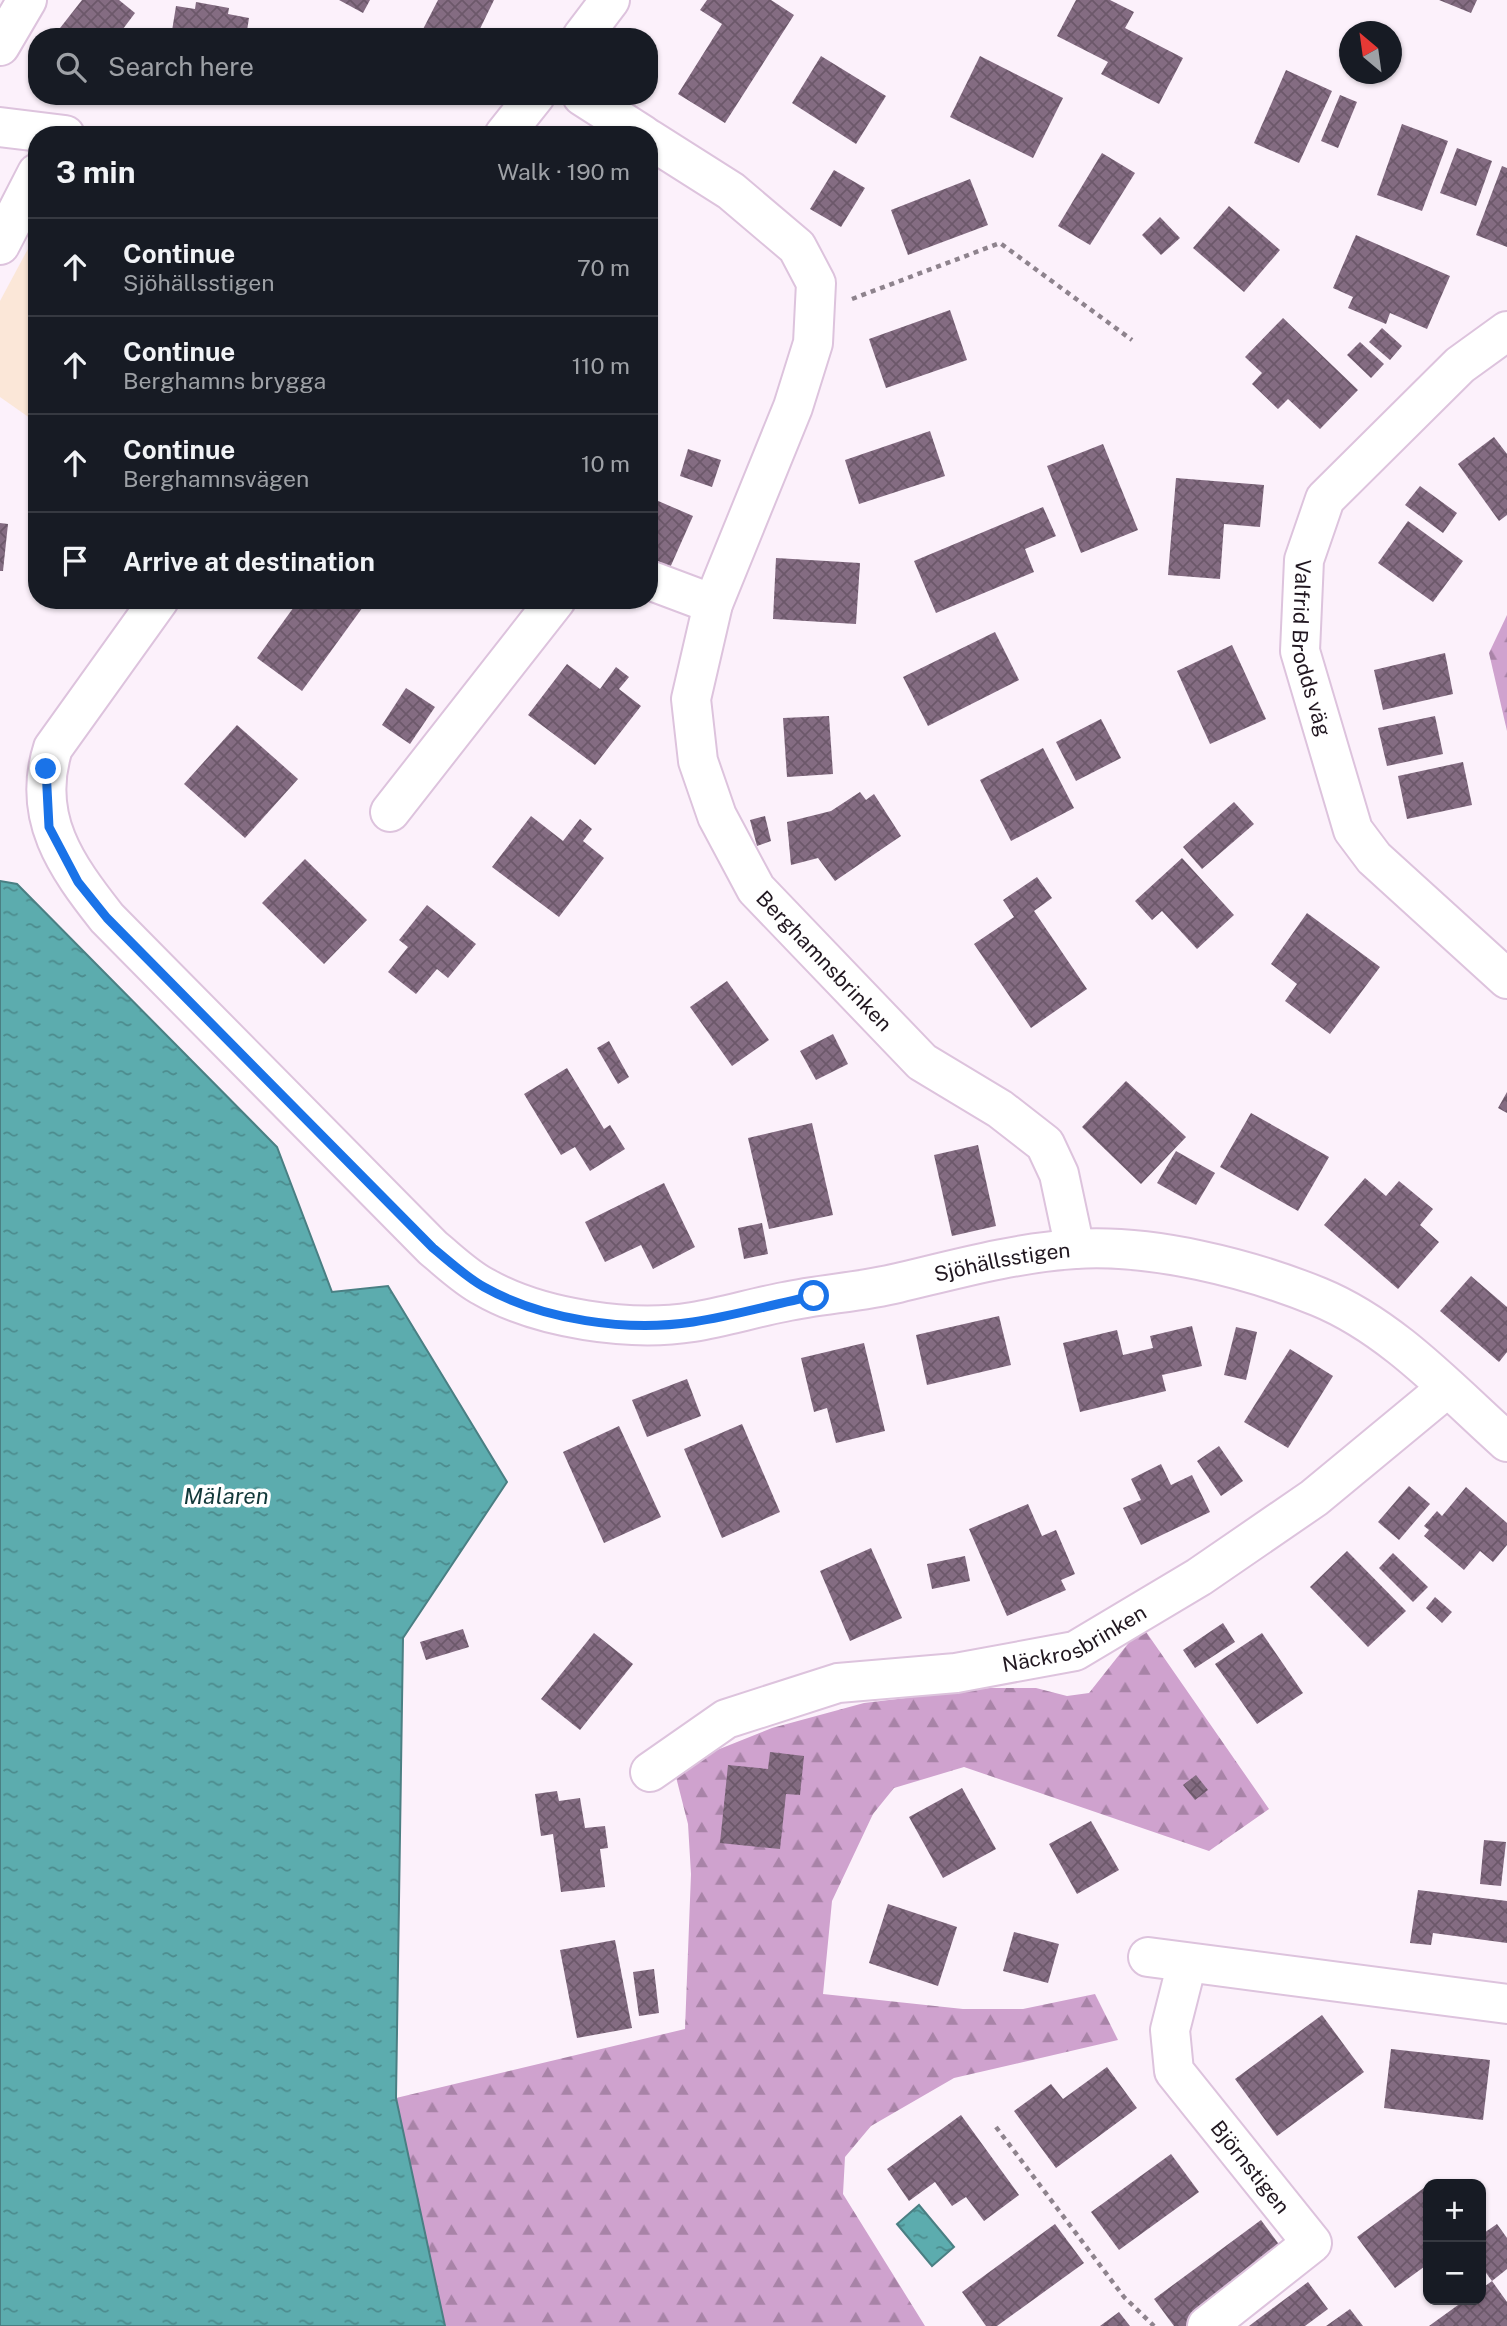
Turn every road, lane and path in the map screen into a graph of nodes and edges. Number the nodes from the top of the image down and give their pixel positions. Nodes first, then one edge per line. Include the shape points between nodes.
1 (27, 0) edge
2 (610, 0) edge
3 (589, 28) edge
4 (0, 46) edge
5 (528, 105) edge
6 (596, 105) edge
7 (511, 126) edge
8 (629, 126) edge
9 (0, 127) edge
10 (28, 130) edge
11 (658, 145) edge
12 (28, 190) edge
13 (0, 244) edge
14 (815, 312) junction
15 (1507, 331) edge
16 (1132, 340) dead end
17 (658, 583) edge
18 (713, 604) junction
19 (153, 609) edge
20 (549, 609) edge
21 (390, 811) dead end
22 (1507, 979) edge
23 (1075, 1249) junction
24 (1447, 1388) junction
25 (1507, 1442) edge
26 (650, 1772) dead end
27 (1148, 1957) dead end
28 (1187, 1963) junction
29 (1507, 2004) edge
30 (996, 2127) dead end
31 (1154, 2326) edge
32 (1207, 2326) edge

1 - 4 street
2 - 3 street
5 - 7 street
6 - 8 street
9 - 10 street
11 - 14 street, Berghamnsbrinken via 731,191 797,247 817,282
12 - 13 street
14 - 16 path via 1000,243
14 - 18 street, Berghamnsbrinken via 813,343 793,407
15 - 22 street, Valfrid Brodds väg via 1460,365 1325,499 1304,560 1300,651 1353,830 1374,858
17 - 18 street
18 - 23 street, Berghamnsbrinken via 691,699 698,761 717,816 756,889 922,1062 1000,1109 1045,1144 1059,1174
19 - 23 street, Sjöhällsstigen via 53,748 46,769 49,827 78,882 107,918 433,1248 481,1286 574,1318 655,1326 896,1284 1005,1257
20 - 21 street
23 - 24 street, Sjöhällsstigen via 1166,1256 1285,1284 1363,1321
24 - 25 street, Sjöhällsstigen
24 - 26 street, Näckrosbrinken via 1314,1498 1199,1577 1075,1651 956,1673 838,1683 726,1719
27 - 28 street
28 - 29 street
28 - 32 street, Björnstigen via 1170,2030 1174,2071 1312,2244
30 - 31 path via 1124,2297

